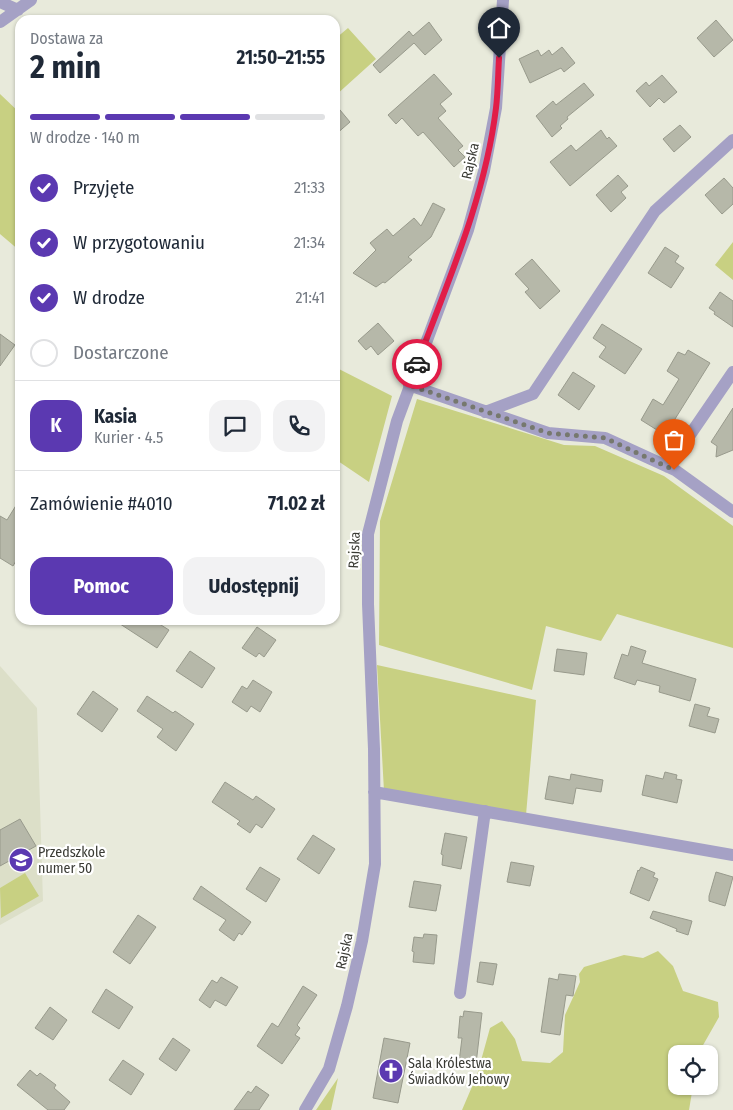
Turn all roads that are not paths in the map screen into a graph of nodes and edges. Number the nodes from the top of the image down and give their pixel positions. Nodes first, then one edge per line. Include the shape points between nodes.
1 (31, 0) edge
2 (503, 0) edge
3 (0, 2) edge
4 (18, 10) junction
5 (0, 22) edge
6 (733, 140) edge
7 (733, 372) edge
8 (409, 385) junction
9 (485, 412) junction
10 (668, 467) junction
11 (733, 512) edge
12 (374, 792) junction
13 (485, 811) junction
14 (733, 855) edge
15 (460, 993) dead end
16 (305, 1110) edge

1 - 4 street
2 - 8 street, Rajska via 496,108 484,171 461,248
3 - 4 street
4 - 5 street
6 - 9 street via 656,211 533,394
7 - 10 street
8 - 9 street
8 - 12 street, Rajska via 368,534
9 - 10 street via 548,433 605,438
10 - 11 street
12 - 13 street
12 - 16 street, Rajska via 375,864 362,942 329,1069
13 - 14 street
13 - 15 street

